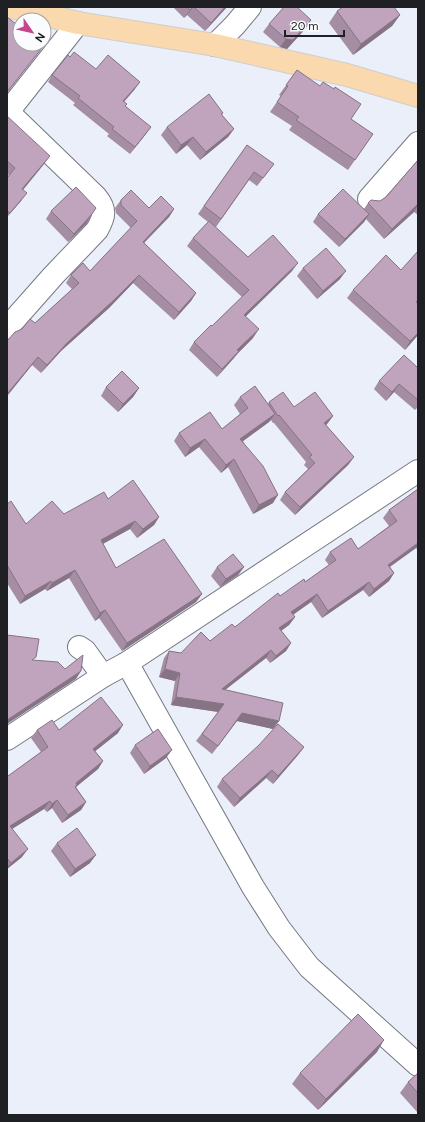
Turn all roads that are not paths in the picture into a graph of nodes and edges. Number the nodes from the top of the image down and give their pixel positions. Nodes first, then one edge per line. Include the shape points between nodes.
1 (12, 7) edge
2 (250, 7) edge
3 (78, 23) junction
4 (215, 45) junction
5 (418, 96) edge
6 (8, 112) edge
7 (418, 142) edge
8 (369, 199) dead end
9 (7, 328) edge
10 (418, 471) edge
11 (79, 648) dead end
12 (127, 664) junction
13 (103, 676) junction
14 (7, 739) edge
15 (418, 1065) edge

1 - 3 main road
2 - 4 street
3 - 4 main road
3 - 6 street
4 - 5 main road via 347,75
6 - 9 street via 96,197 102,204 104,213 97,230
7 - 8 street
10 - 12 street
11 - 13 street via 85,651
12 - 13 street
12 - 15 street via 278,928 309,967
13 - 14 street

